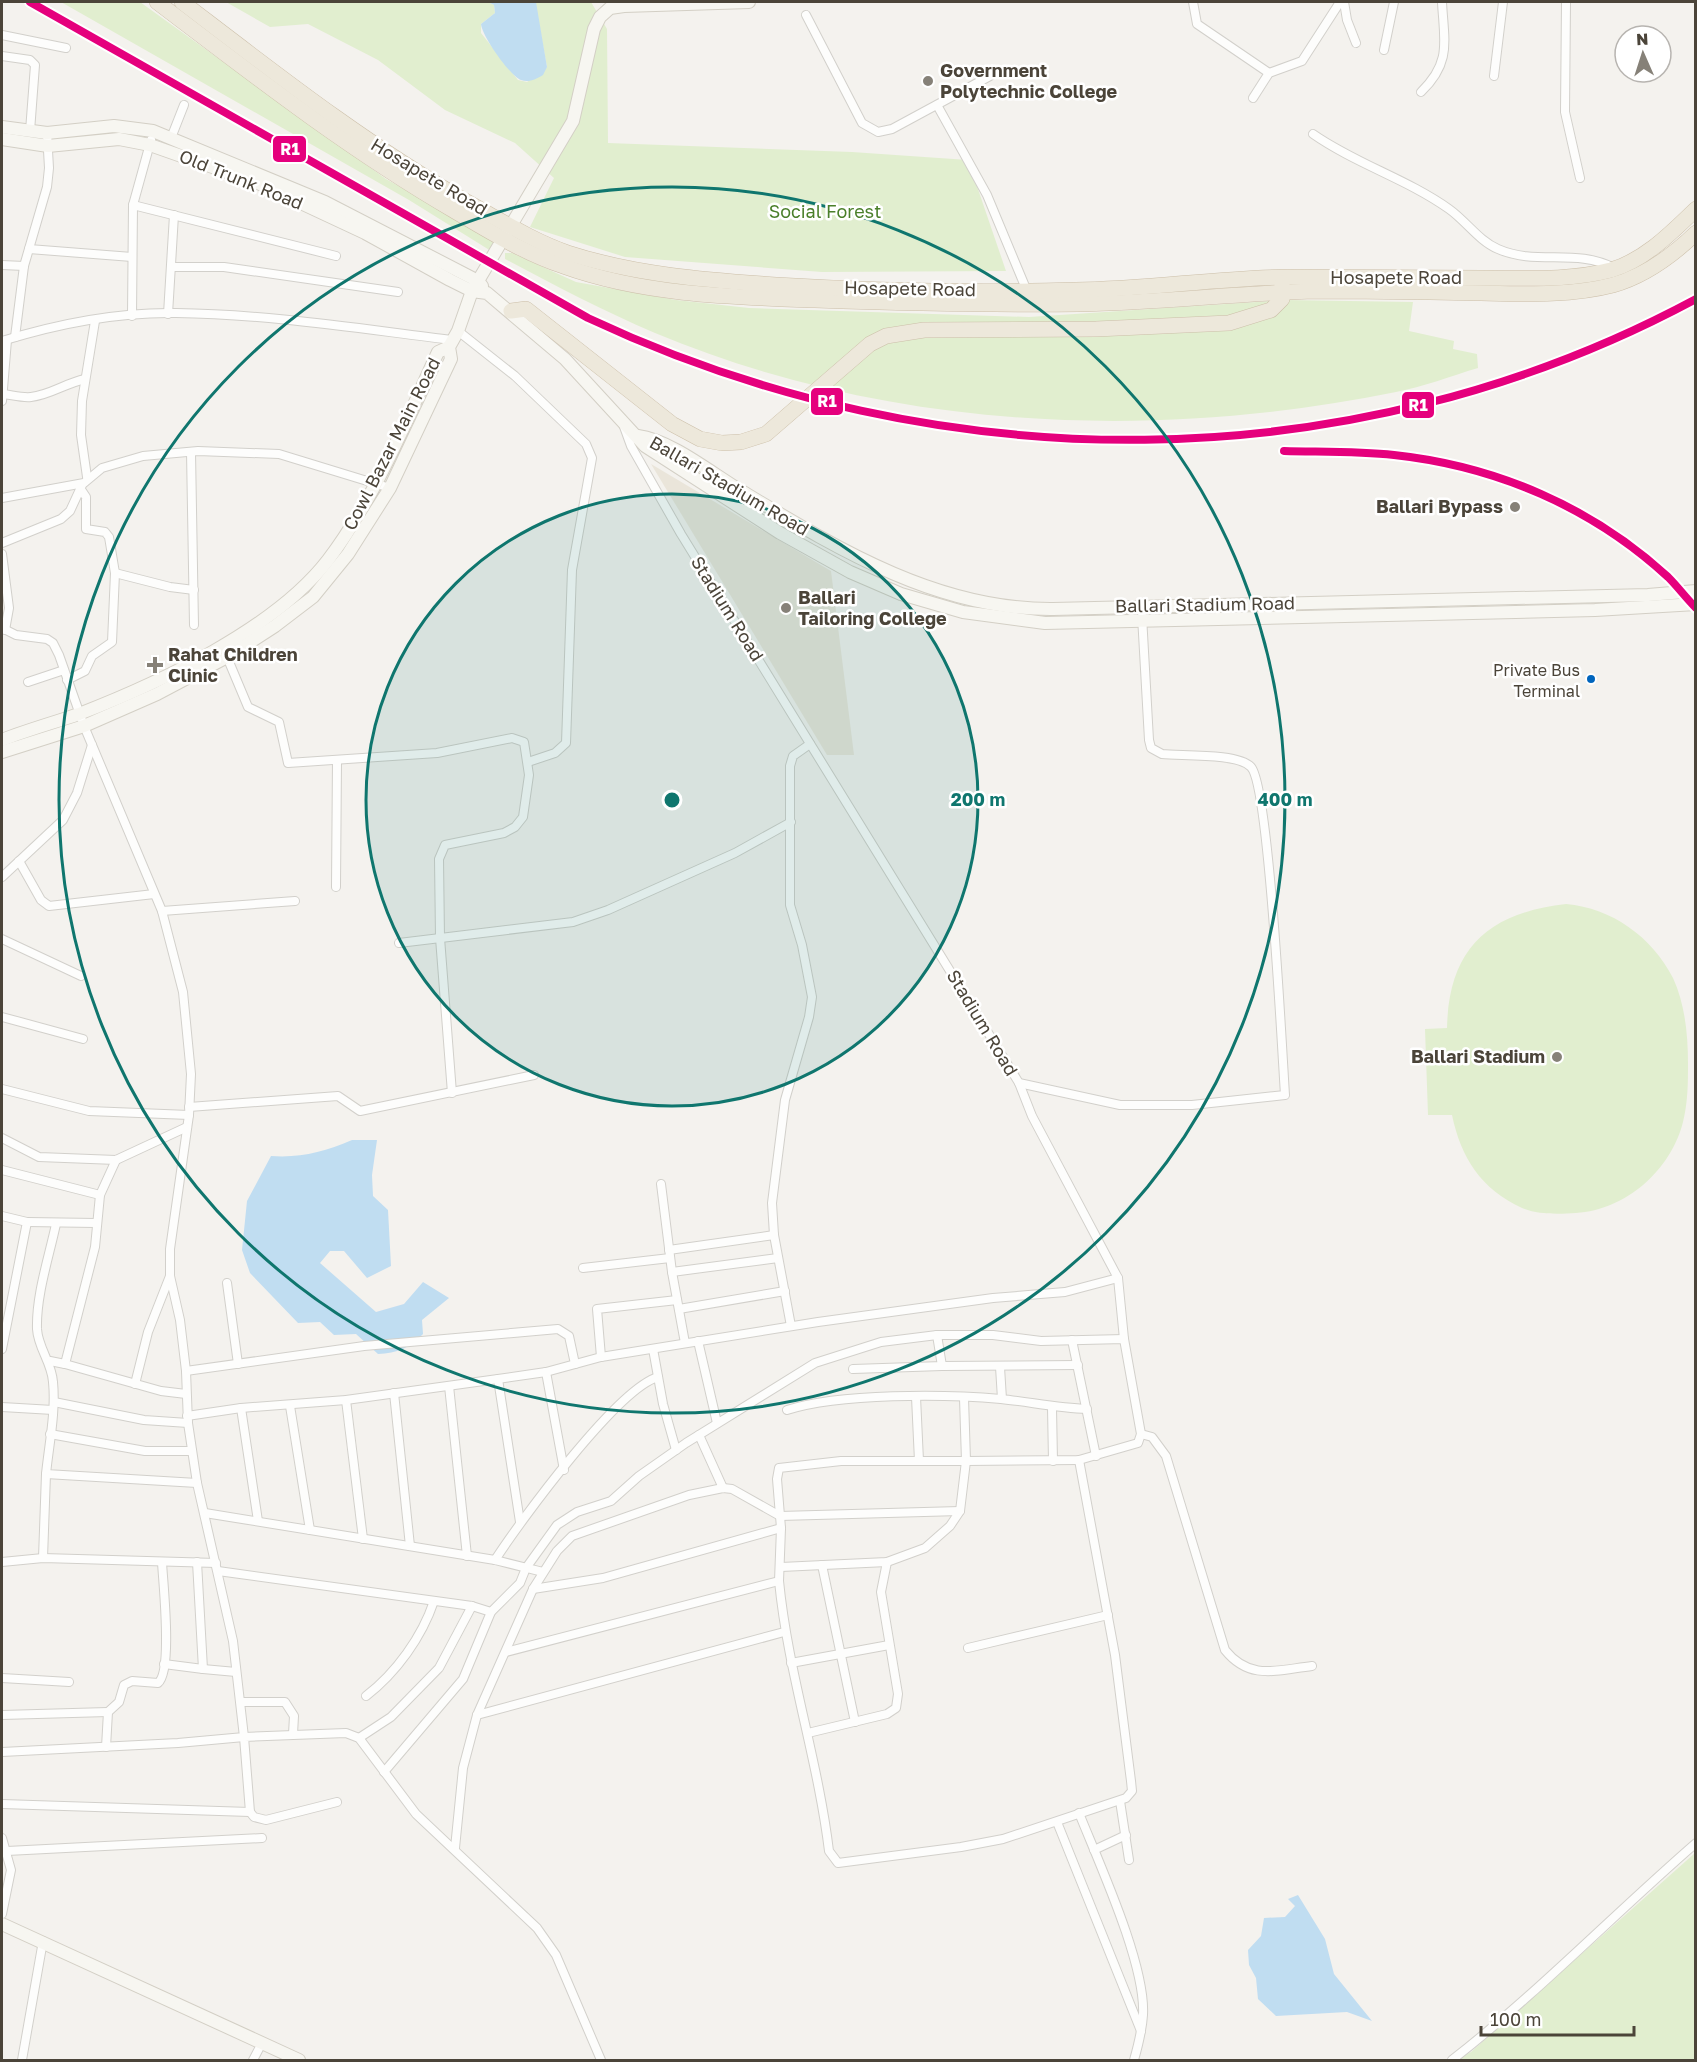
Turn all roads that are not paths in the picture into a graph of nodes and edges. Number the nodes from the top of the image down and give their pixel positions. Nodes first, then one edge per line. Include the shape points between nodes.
1 (182, 2) edge
2 (749, 2) edge
3 (1194, 2) edge
4 (1342, 2) edge
5 (1394, 2) edge
6 (1442, 2) edge
7 (1503, 2) edge
8 (1566, 2) edge
9 (657, 3) edge
10 (718, 3) edge
11 (163, 6) edge
12 (806, 15) dead end
13 (2, 35) edge
14 (1356, 43) dead end
15 (66, 48) dead end
16 (1384, 50) dead end
17 (2, 56) edge
18 (1269, 73) junction
19 (990, 76) dead end
20 (1494, 76) dead end
21 (1421, 92) dead end
22 (1252, 98) dead end
23 (184, 105) dead end
24 (937, 105) junction
25 (2, 127) edge
26 (30, 131) junction
27 (153, 131) junction
28 (1313, 134) dead end
29 (171, 138) junction
30 (2, 139) edge
31 (48, 139) junction
32 (150, 145) junction
33 (1580, 178) dead end
34 (133, 205) junction
35 (1695, 209) edge
36 (174, 215) junction
37 (507, 233) junction
38 (1695, 233) edge
39 (29, 249) junction
40 (336, 256) dead end
41 (132, 257) junction
42 (2, 265) edge
43 (24, 266) junction
44 (171, 267) junction
45 (1615, 269) junction
46 (1282, 285) junction
47 (471, 286) junction
48 (1027, 291) junction
49 (398, 292) dead end
50 (511, 311) junction
51 (168, 314) junction
52 (132, 316) junction
53 (95, 321) junction
54 (8, 339) edge
55 (453, 340) junction
56 (85, 379) junction
57 (2, 398) edge
58 (622, 421) junction
59 (638, 436) junction
60 (191, 452) junction
61 (84, 483) junction
62 (375, 484) junction
63 (390, 489) junction
64 (2, 498) edge
65 (2, 543) edge
66 (830, 543) junction
67 (2, 554) edge
68 (822, 557) junction
69 (115, 573) junction
70 (194, 590) junction
71 (1695, 591) edge
72 (1596, 596) junction
73 (1695, 604) edge
74 (1142, 606) junction
75 (1595, 610) junction
76 (1143, 622) junction
77 (194, 626) dead end
78 (260, 628) junction
79 (3, 629) edge
80 (227, 657) junction
81 (64, 670) junction
82 (67, 680) junction
83 (28, 682) dead end
84 (79, 714) junction
85 (84, 726) junction
86 (2, 740) edge
87 (92, 744) junction
88 (807, 746) junction
89 (2, 752) edge
90 (337, 760) junction
91 (528, 762) junction
92 (791, 822) junction
93 (19, 861) junction
94 (2, 877) edge
95 (336, 887) dead end
96 (154, 894) junction
97 (295, 901) dead end
98 (162, 911) junction
99 (440, 938) junction
100 (2, 939) edge
101 (399, 944) dead end
102 (81, 976) dead end
103 (2, 1017) edge
104 (83, 1039) dead end
105 (534, 1075) dead end
106 (1019, 1083) junction
107 (2, 1089) edge
108 (452, 1093) junction
109 (189, 1111) junction
110 (188, 1127) junction
111 (2, 1138) edge
112 (116, 1160) junction
113 (2, 1170) edge
114 (661, 1184) dead end
115 (100, 1195) junction
116 (2, 1216) edge
117 (27, 1222) junction
118 (96, 1223) junction
119 (56, 1224) junction
120 (774, 1235) junction
121 (670, 1254) junction
122 (778, 1258) junction
123 (583, 1268) dead end
124 (672, 1272) junction
125 (170, 1276) junction
126 (1118, 1278) junction
127 (227, 1283) dead end
128 (785, 1291) junction
129 (678, 1304) junction
130 (791, 1326) junction
131 (938, 1335) junction
132 (1124, 1338) junction
133 (1072, 1340) junction
134 (698, 1341) junction
135 (685, 1343) junction
136 (2, 1349) edge
137 (653, 1349) junction
138 (601, 1357) junction
139 (50, 1361) junction
140 (65, 1364) junction
141 (238, 1364) junction
142 (575, 1364) junction
143 (1078, 1365) junction
144 (942, 1366) junction
145 (1000, 1367) junction
146 (853, 1369) dead end
147 (186, 1371) junction
148 (546, 1372) junction
149 (658, 1377) junction
150 (498, 1379) junction
151 (135, 1384) junction
152 (448, 1386) junction
153 (394, 1393) junction
154 (186, 1395) junction
155 (916, 1397) junction
156 (964, 1398) junction
157 (1002, 1399) junction
158 (346, 1400) junction
159 (53, 1406) junction
160 (291, 1406) junction
161 (2, 1407) edge
162 (241, 1408) junction
163 (1052, 1408) junction
164 (1087, 1409) junction
165 (787, 1410) dead end
166 (188, 1420) junction
167 (717, 1423) junction
168 (50, 1434) junction
169 (1141, 1434) junction
170 (699, 1435) junction
171 (676, 1450) junction
172 (192, 1451) junction
173 (1096, 1456) junction
174 (1079, 1460) junction
175 (920, 1461) junction
176 (966, 1461) junction
177 (1053, 1461) junction
178 (564, 1470) junction
179 (46, 1474) junction
180 (197, 1483) junction
181 (723, 1488) junction
182 (960, 1511) junction
183 (205, 1513) junction
184 (780, 1516) junction
185 (258, 1521) junction
186 (520, 1522) junction
187 (781, 1528) junction
188 (310, 1530) junction
189 (363, 1539) junction
190 (410, 1546) junction
191 (467, 1556) junction
192 (43, 1558) junction
193 (495, 1560) junction
194 (2, 1562) edge
195 (162, 1562) junction
196 (197, 1562) junction
197 (887, 1562) junction
198 (822, 1565) junction
199 (217, 1567) junction
200 (781, 1567) junction
201 (526, 1568) junction
202 (543, 1572) junction
203 (779, 1581) junction
204 (533, 1590) junction
205 (434, 1601) junction
206 (472, 1606) junction
207 (491, 1612) junction
208 (1108, 1615) junction
209 (784, 1632) junction
210 (889, 1645) junction
211 (968, 1648) dead end
212 (506, 1652) junction
213 (838, 1653) junction
214 (791, 1663) junction
215 (164, 1664) junction
216 (1312, 1666) dead end
217 (203, 1669) junction
218 (236, 1672) junction
219 (2, 1678) edge
220 (69, 1682) dead end
221 (366, 1696) dead end
222 (241, 1702) junction
223 (108, 1712) junction
224 (2, 1715) edge
225 (477, 1715) junction
226 (855, 1722) junction
227 (808, 1733) junction
228 (293, 1734) junction
229 (244, 1737) junction
230 (358, 1738) junction
231 (106, 1747) junction
232 (2, 1752) edge
233 (384, 1772) junction
234 (1119, 1801) junction
235 (338, 1802) dead end
236 (2, 1804) edge
237 (250, 1812) junction
238 (1079, 1813) junction
239 (1057, 1822) junction
240 (1126, 1835) junction
241 (2, 1838) edge
242 (262, 1838) dead end
243 (1695, 1843) edge
244 (455, 1848) junction
245 (1094, 1850) junction
246 (7, 1851) junction
247 (1129, 1860) dead end
248 (2, 1914) edge
249 (2, 1924) edge
250 (43, 1941) junction
251 (1141, 2032) junction
252 (262, 2043) junction
253 (22, 2061) edge
254 (253, 2061) edge
255 (299, 2061) edge
256 (601, 2061) edge
257 (1134, 2061) edge
258 (1452, 2061) edge

1 - 37 highway, Hosapete Road via 307,98
2 - 10 street
3 - 18 street via 1197,24
4 - 14 street
4 - 18 street via 1302,61
5 - 16 street
6 - 21 street via 1443,61 1440,72
7 - 20 street
8 - 33 street via 1565,112
9 - 10 street
9 - 37 street via 610,8 600,17 588,49 573,121
11 - 37 highway, Hosapete Road via 359,151 422,192
12 - 24 street via 862,123 869,129 892,129
13 - 15 street
17 - 26 street via 35,64
18 - 22 street
19 - 24 street
23 - 29 street
24 - 48 street via 987,195
25 - 26 street
26 - 31 street
27 - 29 street, Old Trunk Road
27 - 31 street, Old Trunk Road via 107,126
27 - 32 street
28 - 45 street via 1449,209 1499,250 1546,258 1586,257
29 - 47 street, Old Trunk Road via 338,208
30 - 31 street, Old Trunk Road
31 - 32 street, Old Trunk Road via 118,139
31 - 39 street via 47,187
32 - 34 street
32 - 47 street, Old Trunk Road via 258,183
34 - 36 street
34 - 41 street
35 - 45 highway, Hosapete Road via 1662,242
36 - 40 street
36 - 44 street
37 - 46 highway, Hosapete Road via 532,255 567,268 624,283 726,297 1082,304
37 - 47 street
37 - 48 highway, Hosapete Road via 630,270 705,280 828,288
38 - 46 highway, Hosapete Road via 1663,261 1636,277 1578,290 1508,294
39 - 41 street
39 - 43 street
41 - 52 street
42 - 43 street
43 - 54 street
44 - 49 street via 224,267
44 - 51 street
45 - 46 highway, Hosapete Road via 1561,278
46 - 48 highway, Hosapete Road
46 - 50 highway via 1278,305 1262,315 1229,323 924,330 894,334 870,344 766,434 722,443 700,439 672,424 535,316 522,308
47 - 50 street
47 - 55 street
50 - 58 street via 565,359
51 - 52 street
51 - 55 street via 258,318
52 - 53 street
53 - 54 street
53 - 56 street
54 - 57 street
55 - 62 street, Cowl Bazar Main Road via 438,352
55 - 63 street via 451,359
55 - 91 street via 515,376 590,451 591,467 570,588 566,743 555,753
56 - 57 street via 28,398
56 - 61 street via 81,435
58 - 59 street
58 - 88 street, Stadium Road via 631,446 681,534
59 - 66 street, Ballari Stadium Road via 651,437 675,450
59 - 68 street, Ballari Stadium Road via 645,446
60 - 61 street via 131,459 102,468
60 - 62 street via 279,454
60 - 70 street
61 - 64 street
61 - 65 street via 70,511 61,519
61 - 69 street via 85,526 91,531 108,533
62 - 63 street
62 - 78 street, Cowl Bazar Main Road via 348,533 326,562
63 - 78 street via 313,597
66 - 68 street
66 - 74 street, Ballari Stadium Road via 912,582 961,597 1042,609
67 - 79 street via 9,608
68 - 76 street, Ballari Stadium Road via 901,594 963,612 1045,623
69 - 70 street
69 - 82 street via 112,642 92,656 85,671
70 - 77 street
71 - 72 street, Ballari Stadium Road
72 - 74 street, Ballari Stadium Road
72 - 75 street
73 - 75 street, Ballari Stadium Road
74 - 76 street, Stadium Road
75 - 76 street, Ballari Stadium Road
76 - 106 street, Stadium Road via 1151,748 1162,754 1240,760 1257,775 1270,866 1286,1095 1191,1105 1120,1106
78 - 80 street
78 - 84 street, Cowl Bazar Main Road
79 - 81 street via 53,643
80 - 85 street
80 - 90 street via 248,707 279,722 288,763
81 - 82 street
81 - 83 street
82 - 84 street
84 - 85 street
84 - 86 street, Cowl Bazar Main Road
85 - 87 street
85 - 89 street
87 - 93 street via 63,820
87 - 96 street
88 - 92 street via 792,756
88 - 106 street, Stadium Road
90 - 91 street via 438,753 512,738 524,742
90 - 95 street
91 - 99 street via 523,817 515,827 504,833 445,845 439,859
92 - 99 street via 735,853 573,922
92 - 120 street via 790,905 812,997 779,1132 772,1203
93 - 94 street
93 - 96 street via 41,900 49,906
96 - 98 street
97 - 98 street
98 - 109 street via 183,992 191,1074
99 - 101 street
99 - 108 street
100 - 102 street
103 - 104 street
105 - 108 street
106 - 126 street via 1032,1116
107 - 109 street via 89,1111
108 - 109 street via 360,1111 338,1096
109 - 110 street
110 - 112 street
110 - 125 street via 170,1249
111 - 112 street via 39,1157
112 - 115 street
113 - 115 street
114 - 121 street
115 - 118 street
116 - 117 street
117 - 119 street
117 - 136 street
118 - 119 street
118 - 140 street via 94,1247
119 - 139 street via 38,1313 41,1345
120 - 121 street
120 - 122 street
121 - 123 street
121 - 124 street
122 - 124 street
122 - 128 street
124 - 129 street
125 - 147 street
125 - 151 street via 148,1332
126 - 130 street via 1065,1292
126 - 132 street
127 - 141 street
128 - 129 street
128 - 130 street
129 - 135 street
129 - 138 street via 597,1309
130 - 134 street
131 - 133 street
131 - 144 street
131 - 167 street via 881,1342 825,1359
132 - 133 street
132 - 169 street
133 - 143 street
134 - 135 street
134 - 167 street
135 - 137 street
137 - 138 street
137 - 149 street
138 - 142 street
139 - 140 street
139 - 159 street
140 - 151 street
141 - 142 street via 364,1346 558,1329 569,1336
141 - 147 street
142 - 148 street
143 - 145 street
143 - 164 street
144 - 145 street
144 - 146 street
145 - 157 street
147 - 154 street
148 - 150 street
148 - 178 street
149 - 171 street
149 - 178 street via 645,1381 626,1397
150 - 152 street
150 - 186 street
151 - 154 street
152 - 153 street
152 - 191 street
153 - 158 street
153 - 190 street
154 - 166 street
155 - 156 street
155 - 165 street via 820,1402
155 - 175 street
156 - 157 street
156 - 176 street
157 - 163 street
158 - 160 street
158 - 189 street
159 - 161 street
159 - 166 street via 144,1420
159 - 168 street
160 - 162 street
160 - 188 street
162 - 166 street
162 - 185 street
163 - 164 street
163 - 177 street
164 - 173 street
166 - 172 street
167 - 170 street
168 - 172 street via 145,1451
168 - 179 street
169 - 173 street via 1138,1443 1128,1448
169 - 216 street via 1152,1437 1166,1456 1225,1650 1234,1662 1261,1672
170 - 171 street
170 - 181 street
171 - 201 street via 611,1501 567,1517 549,1534
172 - 180 street
173 - 174 street
174 - 177 street
174 - 208 street
175 - 176 street
175 - 184 street via 841,1461 784,1467 777,1472
176 - 177 street
176 - 182 street
178 - 186 street
179 - 180 street
179 - 192 street
180 - 183 street
181 - 184 street via 732,1489
181 - 202 street via 689,1495 572,1536
182 - 184 street
182 - 197 street via 950,1526 925,1548
183 - 185 street
183 - 199 street
184 - 187 street
185 - 188 street
186 - 193 street
187 - 200 street
187 - 204 street via 603,1578
188 - 189 street
189 - 190 street
190 - 191 street
191 - 193 street
192 - 194 street
192 - 195 street
193 - 201 street
195 - 196 street
195 - 215 street
196 - 199 street
196 - 217 street
197 - 198 street
197 - 210 street via 881,1593
198 - 200 street
198 - 213 street
199 - 205 street
199 - 218 street
200 - 203 street
201 - 202 street
201 - 207 street via 520,1583
202 - 204 street
203 - 209 street
203 - 212 street
204 - 212 street
205 - 206 street
205 - 221 street via 415,1639 381,1684
206 - 207 street
206 - 230 street via 439,1668 391,1717
207 - 233 street via 463,1679
208 - 211 street
208 - 234 street via 1132,1791
209 - 214 street
209 - 225 street
210 - 213 street
210 - 226 street via 898,1694 896,1708
212 - 225 street
213 - 214 street
213 - 226 street
214 - 227 street
215 - 217 street
215 - 223 street via 161,1681 127,1682 119,1702
217 - 218 street
218 - 222 street
219 - 220 street
222 - 228 street via 285,1702 294,1716
222 - 229 street
223 - 224 street
223 - 231 street
225 - 244 street via 463,1768
226 - 227 street
227 - 239 street via 830,1851 838,1863 1003,1839
228 - 229 street
228 - 230 street via 346,1733
229 - 231 street
229 - 237 street
230 - 233 street
231 - 232 street
233 - 244 street via 416,1814
234 - 238 street
234 - 240 street
235 - 237 street via 266,1820 258,1820
236 - 237 street
238 - 239 street
238 - 245 street
239 - 251 street
240 - 245 street
240 - 247 street
241 - 246 street
242 - 246 street
243 - 258 street via 1563,1967
244 - 256 street via 537,1928 556,1955
245 - 251 street via 1132,1953 1142,1996
246 - 248 street via 11,1870
249 - 250 street
250 - 252 street
250 - 253 street
251 - 257 street
252 - 254 street
252 - 255 street

